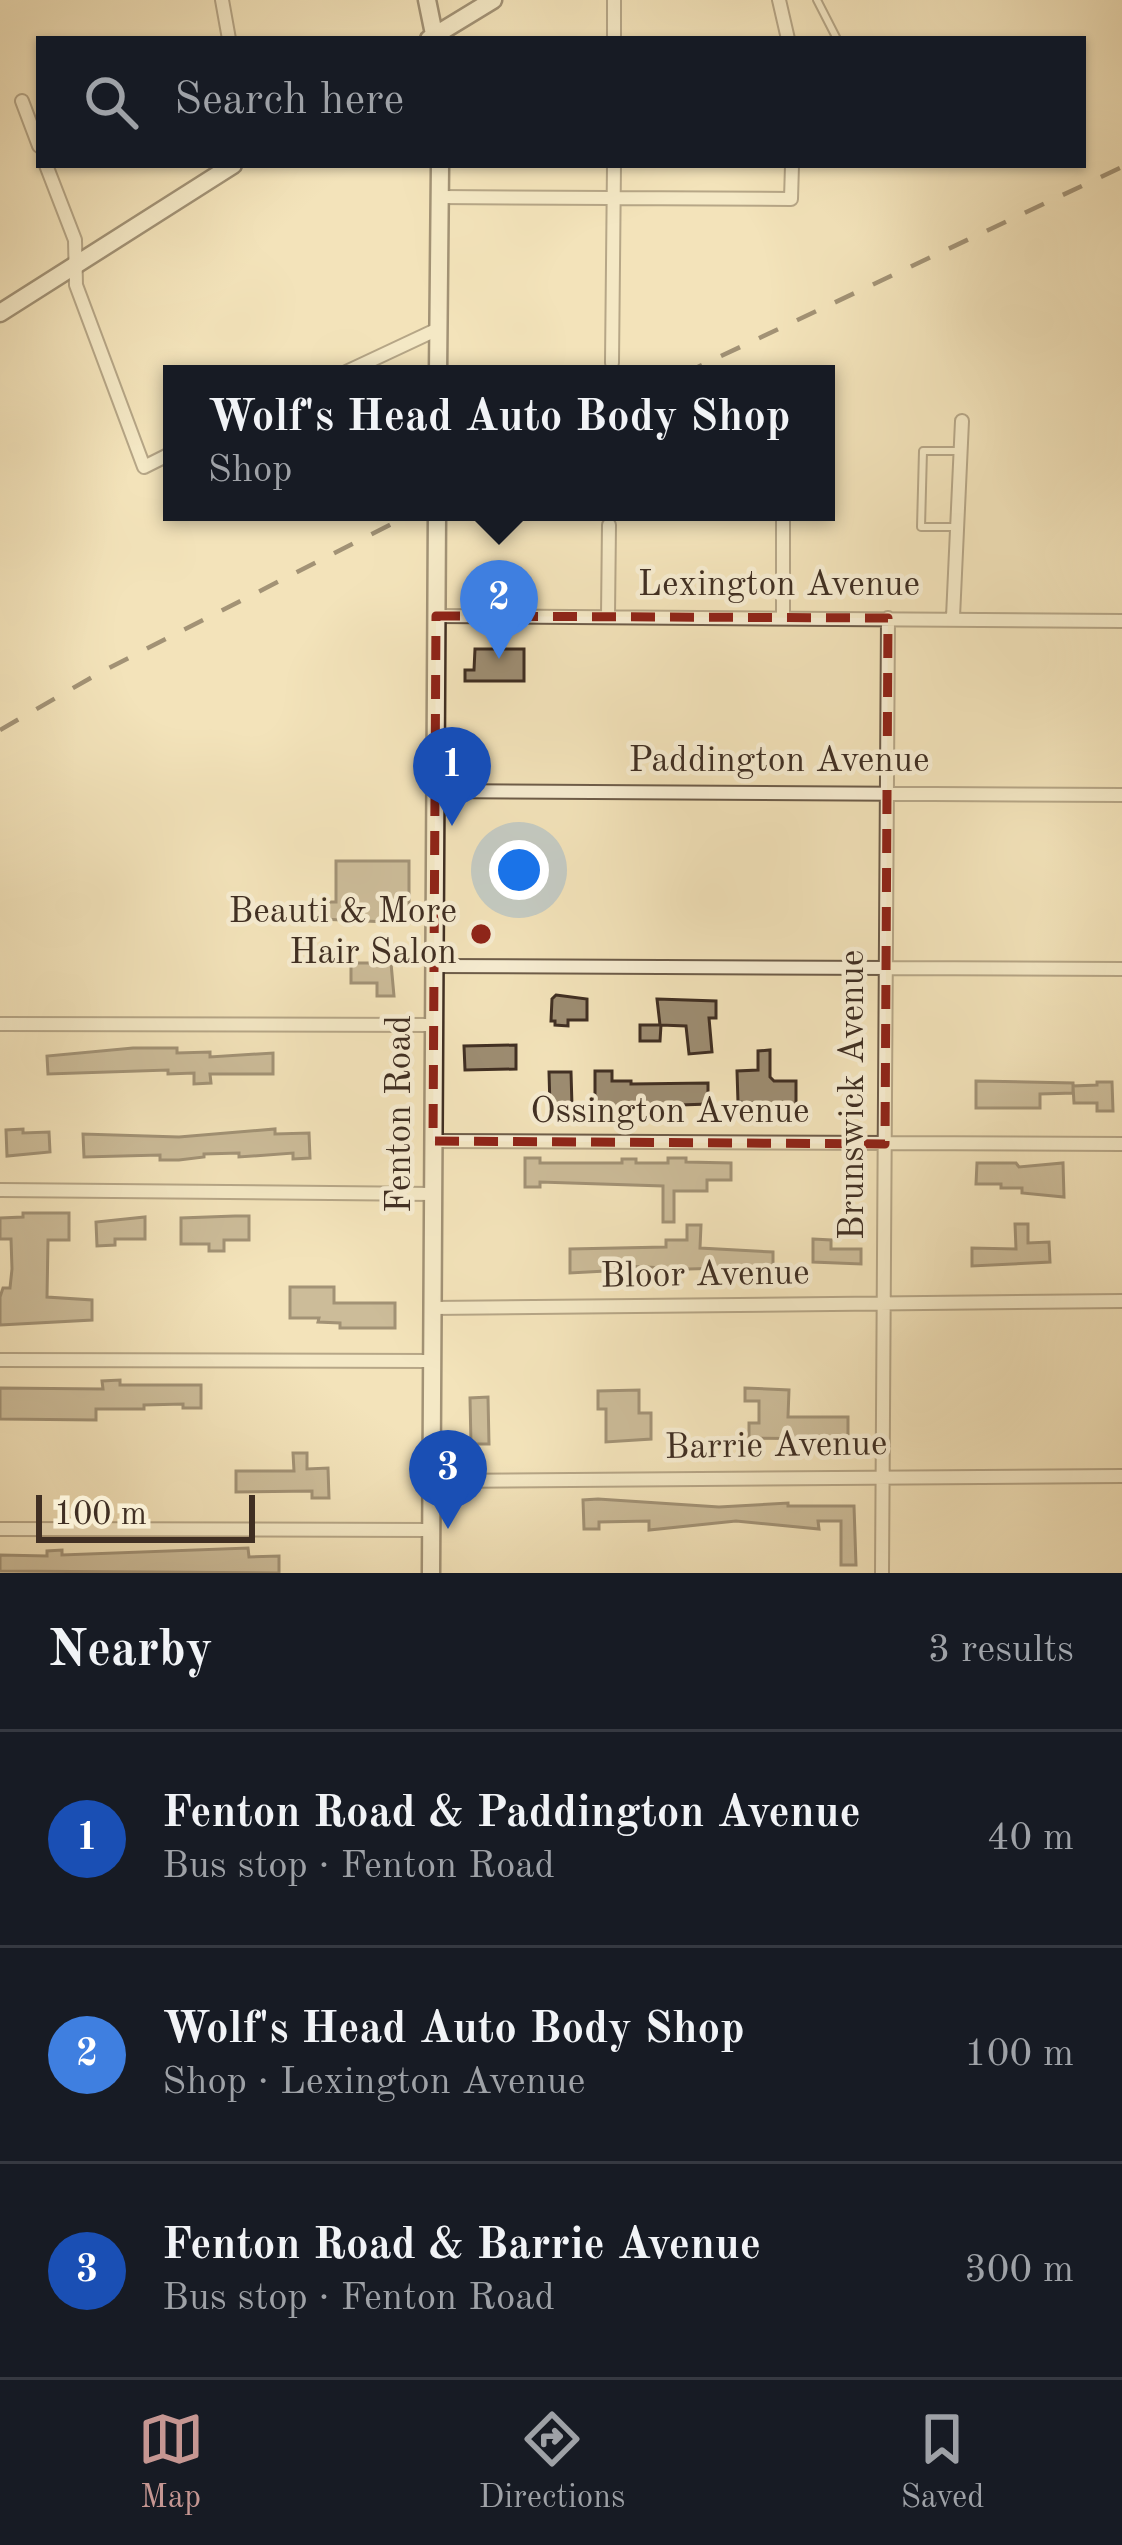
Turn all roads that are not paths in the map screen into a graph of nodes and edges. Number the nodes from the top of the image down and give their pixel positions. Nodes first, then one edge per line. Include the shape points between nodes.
1 (222, 0) edge
2 (427, 0) edge
3 (493, 0) edge
4 (614, 0) edge
5 (779, 0) edge
6 (818, 0) edge
7 (228, 36) edge
8 (433, 36) edge
9 (436, 36) edge
10 (614, 36) edge
11 (787, 36) edge
12 (836, 36) edge
13 (22, 101) dead end
14 (36, 138) edge
15 (47, 168) edge
16 (227, 168) edge
17 (440, 168) edge
18 (614, 168) edge
19 (792, 168) edge
20 (439, 197) junction
21 (615, 200) junction
22 (75, 266) junction
23 (0, 314) edge
24 (438, 329) junction
25 (612, 363) dead end
26 (361, 365) edge
27 (438, 365) edge
28 (962, 422) dead end
29 (961, 451) junction
30 (163, 457) edge
31 (437, 521) edge
32 (783, 521) edge
33 (609, 525) dead end
34 (959, 527) junction
35 (608, 614) junction
36 (436, 616) junction
37 (783, 617) junction
38 (953, 617) junction
39 (888, 618) junction
40 (1122, 621) edge
41 (436, 791) junction
42 (886, 792) junction
43 (1122, 795) edge
44 (434, 966) junction
45 (885, 967) junction
46 (1122, 969) edge
47 (0, 1024) edge
48 (434, 1025) junction
49 (434, 1141) junction
50 (885, 1144) junction
51 (1122, 1144) edge
52 (0, 1190) edge
53 (433, 1194) junction
54 (1122, 1301) edge
55 (883, 1304) junction
56 (432, 1308) junction
57 (0, 1360) edge
58 (432, 1361) junction
59 (882, 1476) junction
60 (1122, 1476) edge
61 (430, 1481) junction
62 (0, 1528) edge
63 (431, 1530) junction
64 (430, 1573) edge
65 (882, 1573) edge

1 - 7 street
2 - 8 street
3 - 9 street
4 - 10 street
5 - 11 street
6 - 12 lane
13 - 14 street
15 - 22 street via 75,240
16 - 22 street
17 - 20 street
18 - 21 street
19 - 21 street via 791,200
20 - 21 street
20 - 24 street
21 - 25 street
22 - 23 street
22 - 30 street via 143,467
24 - 26 street
24 - 27 street
28 - 29 street
29 - 34 street
29 - 34 lane via 923,451 921,527
31 - 36 street, Fenton Road
32 - 37 street
33 - 35 street
34 - 38 street
35 - 36 street, Lexington Avenue
35 - 37 street, Lexington Avenue
36 - 41 street, Fenton Road
37 - 39 street, Lexington Avenue
38 - 39 street, Lexington Avenue
38 - 40 street, Lexington Avenue
39 - 42 street, Brunswick Avenue
41 - 42 street, Paddington Avenue
41 - 44 street, Fenton Road
42 - 43 street, Paddington Avenue
42 - 45 street, Brunswick Avenue
44 - 45 street
44 - 48 street, Fenton Road
45 - 46 street
45 - 50 street, Brunswick Avenue
47 - 48 street
48 - 49 street, Fenton Road
49 - 50 street, Ossington Avenue
49 - 53 street, Fenton Road
50 - 51 street, Ossington Avenue
50 - 55 street, Brunswick Avenue
52 - 53 street
53 - 56 street, Fenton Road
54 - 55 street, Bloor Avenue
55 - 56 street, Bloor Avenue
55 - 59 street, Brunswick Avenue
56 - 58 street, Fenton Road
57 - 58 street
58 - 61 street, Fenton Road
59 - 60 street, Barrie Avenue
59 - 61 street, Barrie Avenue
59 - 65 street, Brunswick Avenue
61 - 63 street, Fenton Road
62 - 63 street
63 - 64 street, Fenton Road

